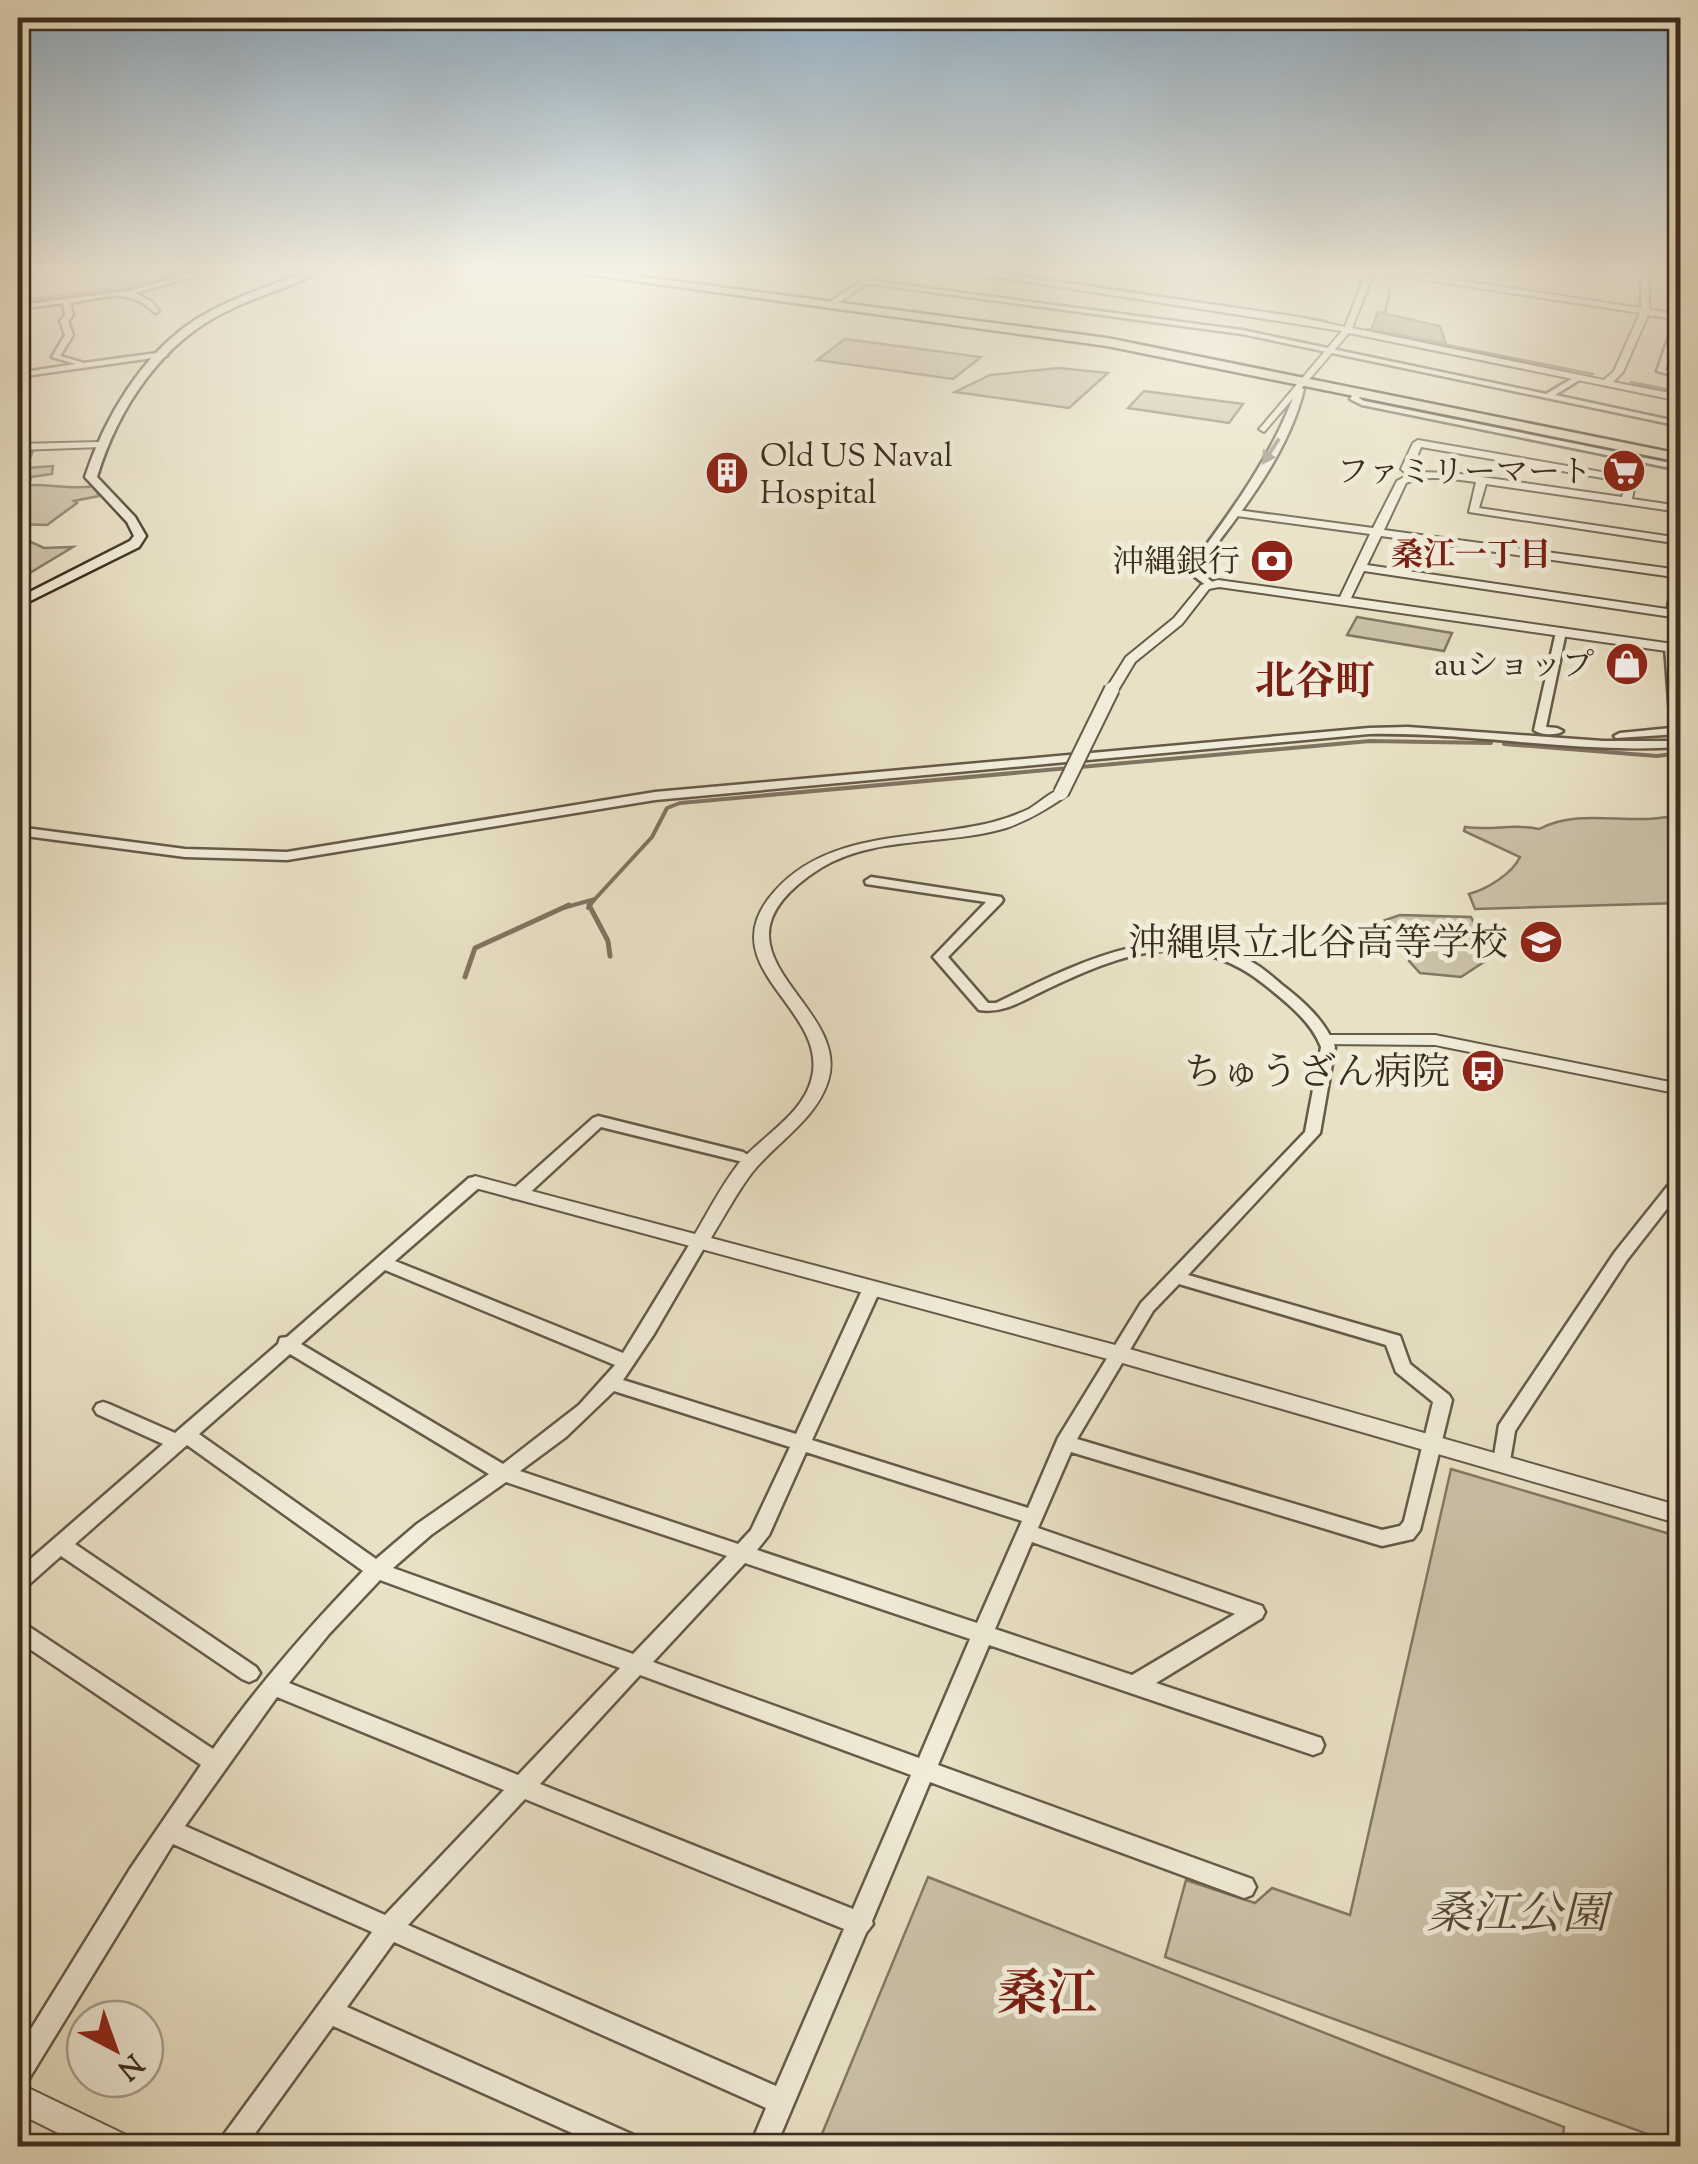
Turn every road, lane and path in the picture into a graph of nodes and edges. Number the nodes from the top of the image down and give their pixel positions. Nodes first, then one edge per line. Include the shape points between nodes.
1 (46, 371) edge
2 (152, 371) edge
3 (1259, 371) edge
4 (1316, 371) edge
5 (1432, 371) edge
6 (1549, 371) edge
7 (1618, 371) edge
8 (18, 376) edge
9 (1578, 377) junction
10 (1306, 382) junction
11 (1606, 383) junction
12 (1358, 393) junction
13 (1548, 396) junction
14 (1680, 398) edge
15 (1680, 424) edge
16 (1264, 430) dead end
17 (99, 445) junction
18 (18, 447) edge
19 (1680, 454) edge
20 (1680, 468) edge
21 (1416, 476) junction
22 (1482, 480) junction
23 (1626, 501) junction
24 (1680, 509) edge
25 (1237, 513) junction
26 (1377, 532) junction
27 (1680, 541) edge
28 (1360, 567) junction
29 (1680, 574) edge
30 (1210, 584) junction
31 (18, 602) edge
32 (1343, 602) junction
33 (1561, 632) junction
34 (1675, 648) edge
35 (1679, 735) edge
36 (18, 831) edge
37 (872, 882) dead end
38 (1326, 1040) junction
39 (1680, 1089) edge
40 (744, 1158) dead end
41 (476, 1182) joint
42 (1680, 1182) edge
43 (518, 1194) junction
44 (700, 1241) junction
45 (382, 1262) junction
46 (1174, 1277) junction
47 (872, 1288) junction
48 (286, 1344) junction
49 (1119, 1354) junction
50 (626, 1362) junction
51 (611, 1383) junction
52 (103, 1410) dead end
53 (182, 1438) junction
54 (1066, 1443) junction
55 (803, 1444) junction
56 (1434, 1444) junction
57 (1502, 1462) junction
58 (503, 1473) junction
59 (1680, 1515) edge
60 (1030, 1524) junction
61 (60, 1545) junction
62 (742, 1554) junction
63 (377, 1570) junction
64 (18, 1582) edge
65 (18, 1630) edge
66 (982, 1635) junction
67 (640, 1664) junction
68 (250, 1673) dead end
69 (1134, 1686) junction
70 (274, 1688) junction
71 (1314, 1746) dead end
72 (218, 1764) junction
73 (926, 1770) junction
74 (520, 1785) junction
75 (172, 1832) junction
76 (1244, 1888) dead end
77 (861, 1924) junction
78 (390, 1927) junction
79 (329, 2011) junction
80 (18, 2073) edge
81 (18, 2098) edge
82 (782, 2102) junction
83 (115, 2146) edge
84 (231, 2146) edge
85 (628, 2146) edge
86 (762, 2146) edge

1 - 8 street
2 - 17 main road
3 - 10 highway
4 - 10 street
5 - 13 street
6 - 9 street
7 - 11 street
9 - 11 street
9 - 13 street
10 - 12 highway
10 - 16 street
10 - 19 highway
10 -> 25 street via 1295,416
11 - 14 street
12 - 19 highway
12 - 20 street via 1354,398 1362,403
13 - 15 street
17 - 18 street
17 - 31 main road via 91,477 140,536
21 - 22 street
21 - 23 street via 1406,469 1418,443 1632,480
21 - 26 street via 1402,481
22 - 23 street
22 - 27 street via 1472,510
23 - 24 street
25 - 26 street
25 - 30 street via 1192,571
26 - 28 street
26 - 29 street
28 - 29 street via 1672,613
28 - 32 street
30 - 32 street
30 - 44 street, bridge via 1124,666 1061,793 1048,804 1002,823 888,842 824,861 791,882 769,908 763,938 768,966 817,1042 823,1065 815,1093 746,1167
32 - 33 street
33 - 34 street
33 - 35 street via 1540,730
34 - 35 street
35 - 36 street via 1620,746 1369,731 655,796 286,856 165,852
37 - 38 street via 996,900 940,957 984,1007 998,1007 1112,956 1174,943 1222,954 1263,976
38 - 39 street via 1435,1040
38 - 46 street via 1312,1133
40 - 43 street via 598,1121
41 - 43 street
41 - 45 street
42 - 57 street via 1621,1256 1506,1430
43 - 44 street
44 - 47 street
44 - 50 street
45 - 48 street
45 - 50 street
46 - 49 street
46 - 56 street via 1394,1342 1402,1367 1443,1400
47 - 49 street
47 - 55 street
48 - 53 street
48 - 58 street
49 - 54 street
49 - 56 street
50 - 51 street
51 - 55 street
51 - 58 street
52 - 53 street
53 - 61 street
53 - 63 street
54 - 56 street via 1382,1538 1406,1533 1413,1524
54 - 60 street
55 - 60 street
55 - 62 street via 770,1518
56 - 57 street
57 - 59 street
58 - 62 street
58 - 63 street
60 - 66 street
60 - 69 street via 1255,1612
61 - 64 street
61 - 68 street
62 - 66 street
62 - 67 street
63 - 67 street
63 - 70 street
65 - 72 street
66 - 69 street
66 - 73 street
67 - 73 street
67 - 74 street
69 - 71 street
70 - 72 street
70 - 74 street
72 - 75 street
73 - 76 street
73 - 77 street
74 - 77 street
74 - 78 street
75 - 78 street
75 - 80 street
77 - 82 street
78 - 79 street
78 - 82 street
79 - 84 street
79 - 85 street
81 - 83 street
82 - 86 street

